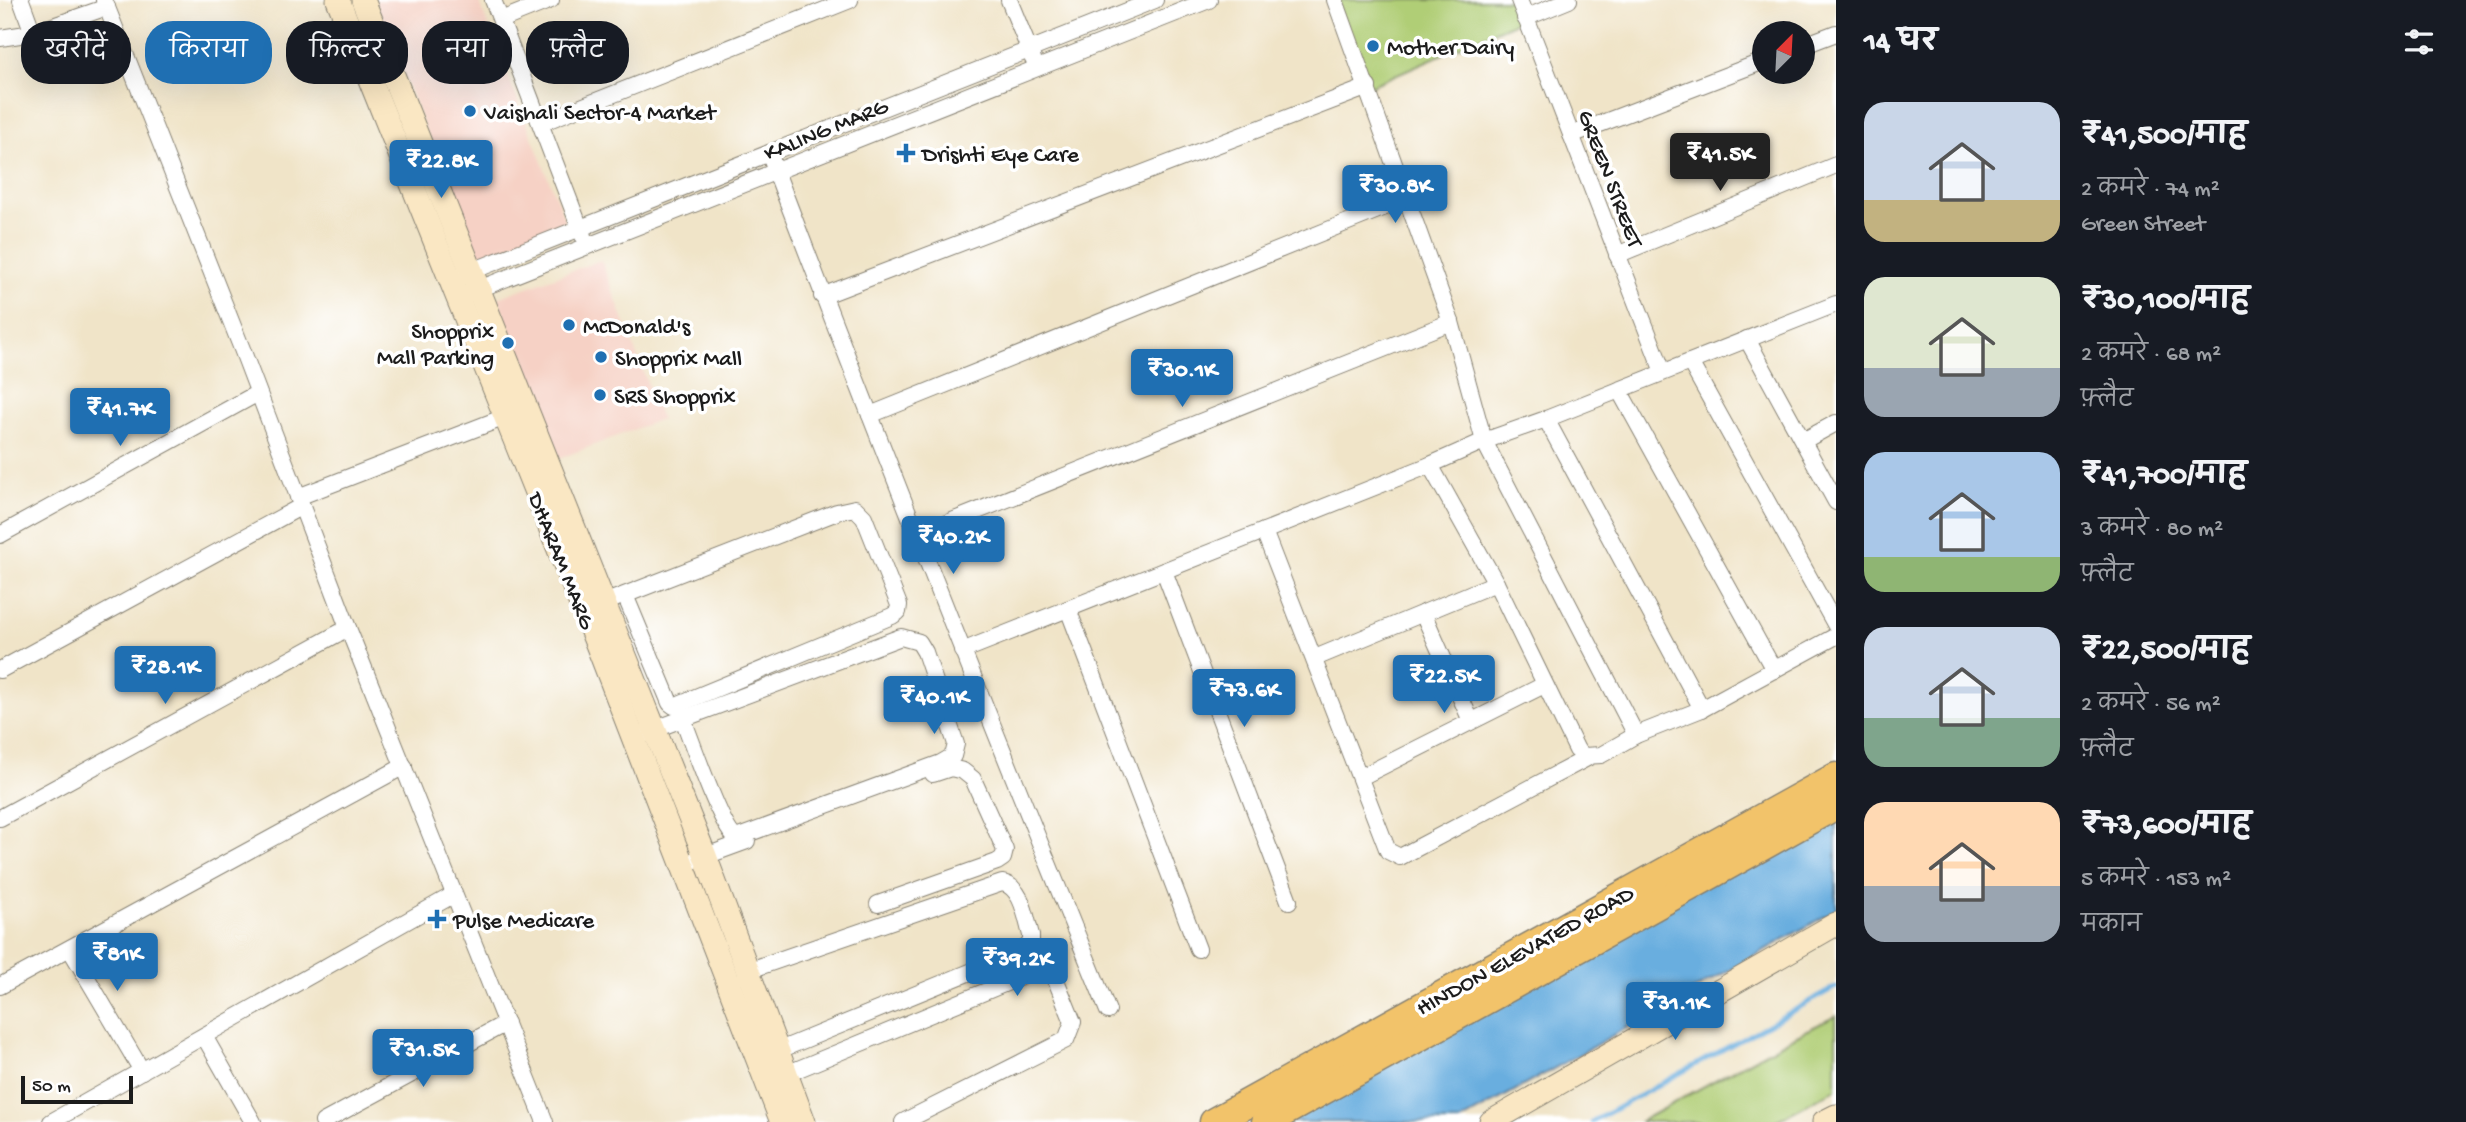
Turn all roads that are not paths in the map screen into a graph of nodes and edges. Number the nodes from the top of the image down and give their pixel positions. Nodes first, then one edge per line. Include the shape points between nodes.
1 (21, 0) edge
2 (338, 0) edge
3 (363, 0) edge
4 (493, 0) edge
5 (551, 0) edge
6 (850, 0) edge
7 (1009, 0) edge
8 (1155, 0) edge
9 (1209, 0) edge
10 (1335, 0) edge
11 (1518, 0) edge
12 (1569, 0) edge
13 (106, 4) edge
14 (1189, 4) edge
15 (1525, 18) junction
16 (501, 20) junction
17 (29, 21) edge
18 (63, 21) edge
19 (1836, 33) edge
20 (21, 35) edge
21 (0, 38) edge
22 (1815, 41) edge
23 (1029, 50) junction
24 (1752, 66) edge
25 (1036, 68) junction
26 (1368, 87) junction
27 (541, 123) junction
28 (1571, 135) junction
29 (769, 153) junction
30 (1836, 165) edge
31 (776, 172) junction
32 (1405, 199) junction
33 (580, 228) junction
34 (587, 246) junction
35 (1617, 255) junction
36 (464, 285) junction
37 (822, 296) junction
38 (1836, 304) edge
39 (1451, 322) junction
40 (1747, 339) junction
41 (1690, 362) junction
42 (1663, 372) junction
43 (1619, 390) junction
44 (258, 393) junction
45 (870, 415) junction
46 (505, 417) junction
47 (1546, 419) junction
48 (1836, 423) edge
49 (1484, 441) junction
50 (1803, 441) junction
51 (1430, 465) junction
52 (300, 502) junction
53 (1836, 502) edge
54 (1264, 531) junction
55 (0, 535) edge
56 (917, 535) junction
57 (1164, 571) junction
58 (1496, 583) junction
59 (625, 594) junction
60 (604, 603) junction
61 (1068, 609) junction
62 (1423, 613) junction
63 (1836, 626) edge
64 (348, 628) junction
65 (1836, 636) edge
66 (607, 639) junction
67 (962, 651) junction
68 (1315, 658) junction
69 (0, 670) edge
70 (1774, 670) junction
71 (1544, 685) junction
72 (1702, 709) junction
73 (683, 719) junction
74 (1471, 721) junction
75 (644, 734) junction
76 (1636, 735) junction
77 (1589, 757) junction
78 (404, 766) junction
79 (1361, 777) junction
80 (1836, 777) edge
81 (1836, 805) edge
82 (0, 818) edge
83 (695, 860) junction
84 (453, 895) junction
85 (1289, 901) dead end
86 (878, 904) dead end
87 (1836, 924) edge
88 (70, 949) junction
89 (1198, 949) dead end
90 (747, 971) junction
91 (0, 986) edge
92 (1108, 1011) dead end
93 (506, 1023) junction
94 (204, 1036) junction
95 (778, 1051) junction
96 (142, 1071) junction
97 (776, 1078) junction
98 (1836, 1115) edge
99 (51, 1122) edge
100 (253, 1122) edge
101 (323, 1122) edge
102 (545, 1122) edge
103 (782, 1122) edge
104 (804, 1122) edge
105 (903, 1122) edge
106 (1214, 1122) edge
107 (1266, 1122) edge
108 (1491, 1122) edge
109 (1824, 1122) edge

1 - 17 street
2 - 36 street, DHARAM MARG
3 - 36 street, DHARAM MARG
4 - 16 street
5 - 16 street
6 - 27 street
7 - 23 street
8 - 23 street, KALING MARG
9 - 14 street, KALING MARG
10 - 26 street
11 - 15 street, GREEN STREET
12 - 15 street
13 - 18 street
13 - 44 street
14 - 25 street, KALING MARG
15 - 28 street, GREEN STREET
16 - 27 street
19 - 22 street
20 - 21 street
23 - 25 street
23 - 29 street, KALING MARG
24 - 28 street
25 - 31 street, KALING MARG
26 - 32 street
26 - 37 street
27 - 33 street
28 - 35 street, GREEN STREET
29 - 31 street
29 - 33 street, KALING MARG
30 - 35 street
31 - 34 street, KALING MARG
31 - 37 street
32 - 39 street
32 - 45 street
33 - 34 street
33 - 36 street, KALING MARG
34 - 36 street, KALING MARG
35 - 42 street, GREEN STREET
36 - 46 street, DHARAM MARG
36 - 60 street, DHARAM MARG
37 - 45 street
38 - 40 street
39 - 49 street
39 - 56 street
40 - 41 street
40 - 50 street
41 - 42 street
41 - 63 street
42 - 43 street
43 - 47 street
43 - 70 street
44 - 52 street
44 - 55 street
45 - 56 street
46 - 52 street
46 - 66 street, DHARAM MARG
47 - 49 street
47 - 72 street
48 - 50 street
49 - 51 street
49 - 76 street
50 - 53 street
51 - 54 street
51 - 58 street
52 - 64 street
52 - 69 street
54 - 57 street
54 - 68 street
56 - 67 street
57 - 61 street
57 - 85 street
58 - 62 street
58 - 71 street
59 - 59 street via 855,508 864,517 899,605 892,616 674,706
59 - 60 street
60 - 66 street, DHARAM MARG
61 - 67 street
61 - 89 street
62 - 68 street
62 - 74 street
64 - 78 street
64 - 82 street
65 - 70 street
66 - 75 street, DHARAM MARG
67 - 92 street
68 - 79 street
70 - 72 street
71 - 74 street
71 - 77 street via 1577,750
72 - 76 street
73 - 73 street via 901,637 919,642 925,652 956,744 953,756 941,763 736,838 722,816
73 - 75 street
74 - 79 street
75 - 83 street, DHARAM MARG
76 - 77 street
77 - 79 street via 1400,857 1388,851
78 - 84 street
78 - 88 street
80 - 106 highway, HINDON ELEVATED ROAD
81 - 107 highway, HINDON ELEVATED ROAD
83 - 86 street via 951,768 963,771 973,779 1005,850 1003,858
83 - 90 street, DHARAM MARG
83 - 97 street, DHARAM MARG
84 - 93 street
84 - 94 street
87 - 108 street
88 - 91 street
88 - 96 street
90 - 95 street, DHARAM MARG
90 - 95 street via 1002,883 1016,890 1031,935 1024,950
93 - 101 street
93 - 102 street
94 - 96 street
94 - 100 street
95 - 97 street, DHARAM MARG
96 - 99 street
97 - 103 street, DHARAM MARG
97 - 104 street, DHARAM MARG
97 - 105 street via 1035,971 1053,973 1073,1022 1066,1040
98 - 109 street

